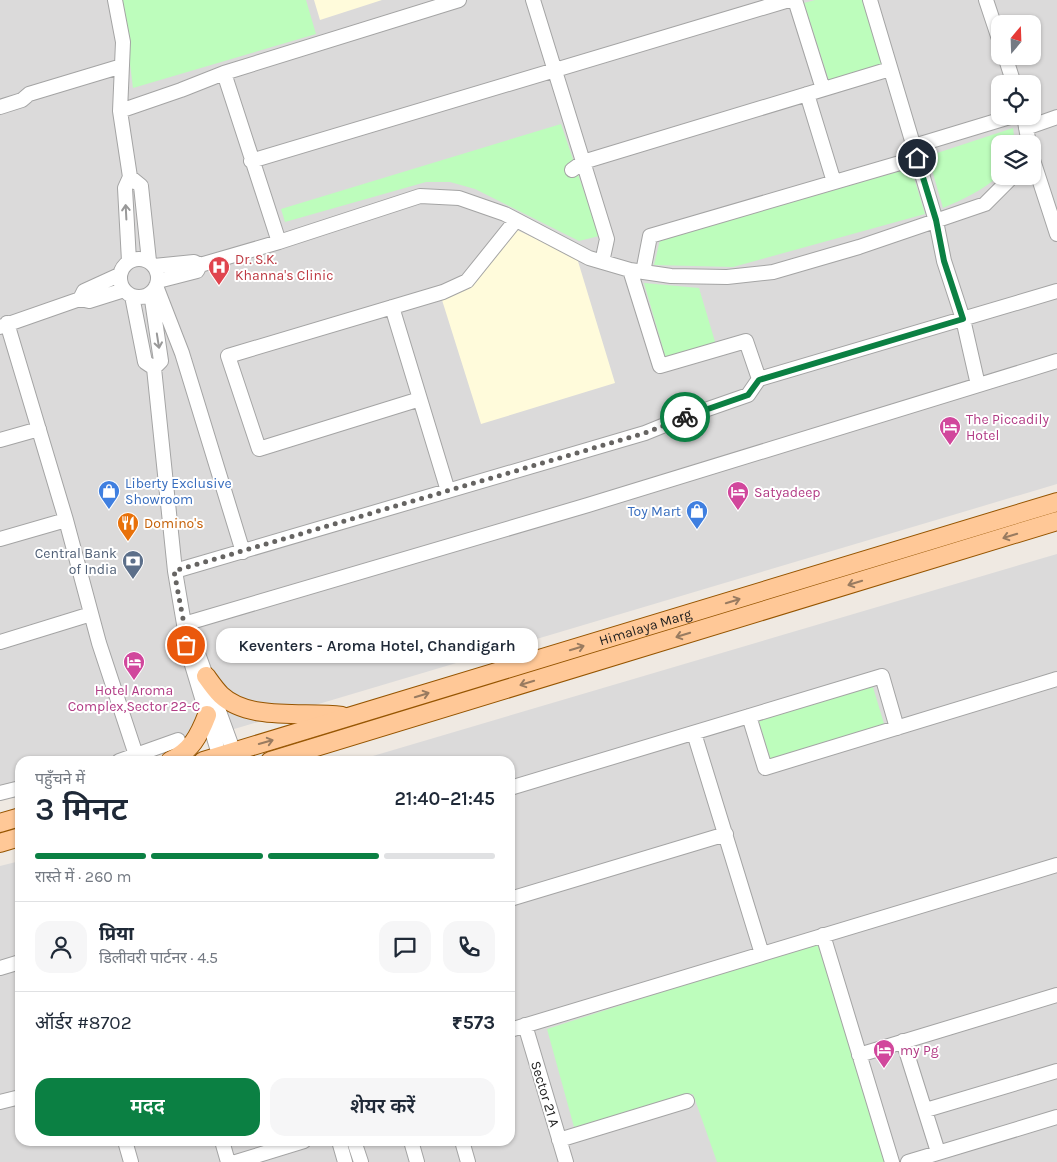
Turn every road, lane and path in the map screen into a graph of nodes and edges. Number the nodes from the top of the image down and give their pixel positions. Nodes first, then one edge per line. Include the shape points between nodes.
1 (115, 0) edge
2 (460, 0) edge
3 (534, 0) edge
4 (789, 0) edge
5 (795, 0) edge
6 (870, 0) edge
7 (986, 0) edge
8 (991, 15) edge
9 (122, 66) junction
10 (890, 69) junction
11 (555, 71) junction
12 (224, 73) junction
13 (823, 89) junction
14 (807, 94) junction
15 (0, 107) edge
16 (120, 111) junction
17 (1057, 117) edge
18 (1041, 120) edge
19 (991, 124) edge
20 (916, 152) junction
21 (251, 161) junction
22 (577, 166) junction
23 (130, 177) junction
24 (834, 182) junction
25 (1004, 185) edge
26 (1041, 185) edge
27 (516, 220) junction
28 (936, 220) junction
29 (1057, 234) edge
30 (279, 242) junction
31 (129, 261) junction
32 (602, 262) junction
33 (151, 263) junction
34 (200, 265) junction
35 (637, 271) junction
36 (119, 275) junction
37 (155, 287) junction
38 (1057, 291) edge
39 (128, 293) junction
40 (80, 299) junction
41 (392, 307) junction
42 (963, 319) junction
43 (3, 325) edge
44 (1057, 361) edge
45 (154, 368) junction
46 (759, 380) junction
47 (978, 385) junction
48 (420, 399) junction
49 (39, 429) junction
50 (0, 440) edge
51 (448, 491) junction
52 (1057, 502) edge
53 (66, 520) junction
54 (1057, 522) edge
55 (0, 539) edge
56 (243, 552) junction
57 (174, 571) junction
58 (91, 614) junction
59 (184, 624) junction
60 (0, 642) edge
61 (206, 676) junction
62 (1057, 680) edge
63 (207, 715) junction
64 (749, 716) junction
65 (352, 717) junction
66 (898, 728) junction
67 (694, 733) junction
68 (178, 740) dead end
69 (136, 755) junction
70 (305, 755) edge
71 (133, 756) edge
72 (178, 756) edge
73 (227, 756) edge
74 (227, 756) edge
75 (234, 756) edge
76 (515, 787) edge
77 (15, 789) edge
78 (0, 793) edge
79 (15, 818) edge
80 (0, 823) edge
81 (726, 834) junction
82 (15, 838) edge
83 (0, 843) edge
84 (1057, 865) edge
85 (515, 897) edge
86 (823, 936) junction
87 (762, 954) junction
88 (15, 964) edge
89 (0, 968) edge
90 (1057, 995) edge
91 (525, 1025) junction
92 (515, 1028) edge
93 (903, 1041) junction
94 (859, 1055) junction
95 (1057, 1072) edge
96 (15, 1098) edge
97 (687, 1101) dead end
98 (0, 1102) edge
99 (926, 1110) junction
100 (1057, 1117) edge
101 (559, 1140) junction
102 (127, 1146) edge
103 (223, 1146) edge
104 (288, 1146) edge
105 (340, 1146) edge
106 (356, 1146) edge
107 (413, 1146) edge
108 (463, 1146) edge
109 (938, 1152) junction
110 (132, 1162) edge
111 (228, 1162) edge
112 (236, 1162) edge
113 (345, 1162) edge
114 (361, 1162) edge
115 (418, 1162) edge
116 (468, 1162) edge
117 (566, 1162) edge
118 (892, 1162) edge
119 (908, 1162) edge

1 - 9 street via 123,42
2 - 12 street
3 - 11 street
4 - 11 street
5 - 13 street
6 - 10 street
7 - 8 street
9 - 15 street via 29,94 22,100
9 - 16 street
10 - 13 street
10 - 20 street
11 - 21 street
11 - 22 street
12 - 16 street
12 - 21 street
13 - 14 street
14 - 22 street
14 - 24 street
16 - 23 street
17 - 18 street
19 - 20 street
20 - 24 street
20 - 28 street
21 - 30 street
22 - 32 street via 606,239
31 -> 23 street via 125,188
23 - 33 street via 141,186
24 - 35 street via 650,236
25 - 28 street via 985,204
26 - 29 street
27 - 30 street via 459,198 420,196
27 - 32 street
27 - 41 street via 467,281 443,292
28 - 35 street via 773,272 727,277 671,276
28 - 42 street via 944,261
30 - 34 street
31 - 33 street via 139,258
31 - 36 street
32 - 35 street
33 - 34 street via 194,262
33 - 37 street via 157,270
34 - 37 street via 197,272
35 - 46 street via 660,366 746,341
36 - 39 street
36 - 40 street via 84,291
37 - 39 street via 145,296
37 -> 45 street via 162,361
37 - 56 street via 182,353
38 - 42 street
39 - 40 street via 89,301
39 - 45 street via 145,362
40 - 43 street
41 - 48 street
41 - 48 street via 228,356 259,449
42 - 46 street
42 - 47 street
43 - 49 street
44 - 47 street
45 - 57 street
46 - 51 street via 748,395 645,433
47 - 59 street
48 - 51 street
49 - 50 street
49 - 53 street
51 - 56 street
65 -> 52 main road, Himalaya Marg
53 - 55 street
53 - 58 street
54 -> 70 main road, Himalaya Marg
56 - 57 street
57 - 59 street
58 - 60 street
58 - 69 street
59 - 61 street via 195,643
59 - 63 street via 186,645
61 - 65 main road via 223,697 253,710
61 - 73 street
62 - 66 street
63 - 72 main road via 201,731 187,751
63 - 74 street
64 - 66 street via 882,676
64 - 66 street via 764,768
64 - 67 street
75 -> 65 main road, Himalaya Marg
67 - 76 street
67 - 81 street
68 - 69 street
69 - 71 street
77 - 78 street
79 - 80 main road
81 - 85 street
81 - 87 street
82 - 83 main road
84 - 86 street
86 - 87 street
86 - 94 street
87 - 91 street
88 - 89 street
90 - 93 street
91 - 92 street
91 - 101 street, Sector 21 A
93 - 94 street
93 - 99 street
94 - 118 street
95 - 99 street
96 - 98 street
97 - 101 street
99 - 109 street
100 - 109 street
101 - 117 street, Sector 21 A
102 - 110 street
103 - 111 street
104 - 112 street
105 - 113 street
106 - 114 street
107 - 115 street
108 - 116 street
109 - 119 street

